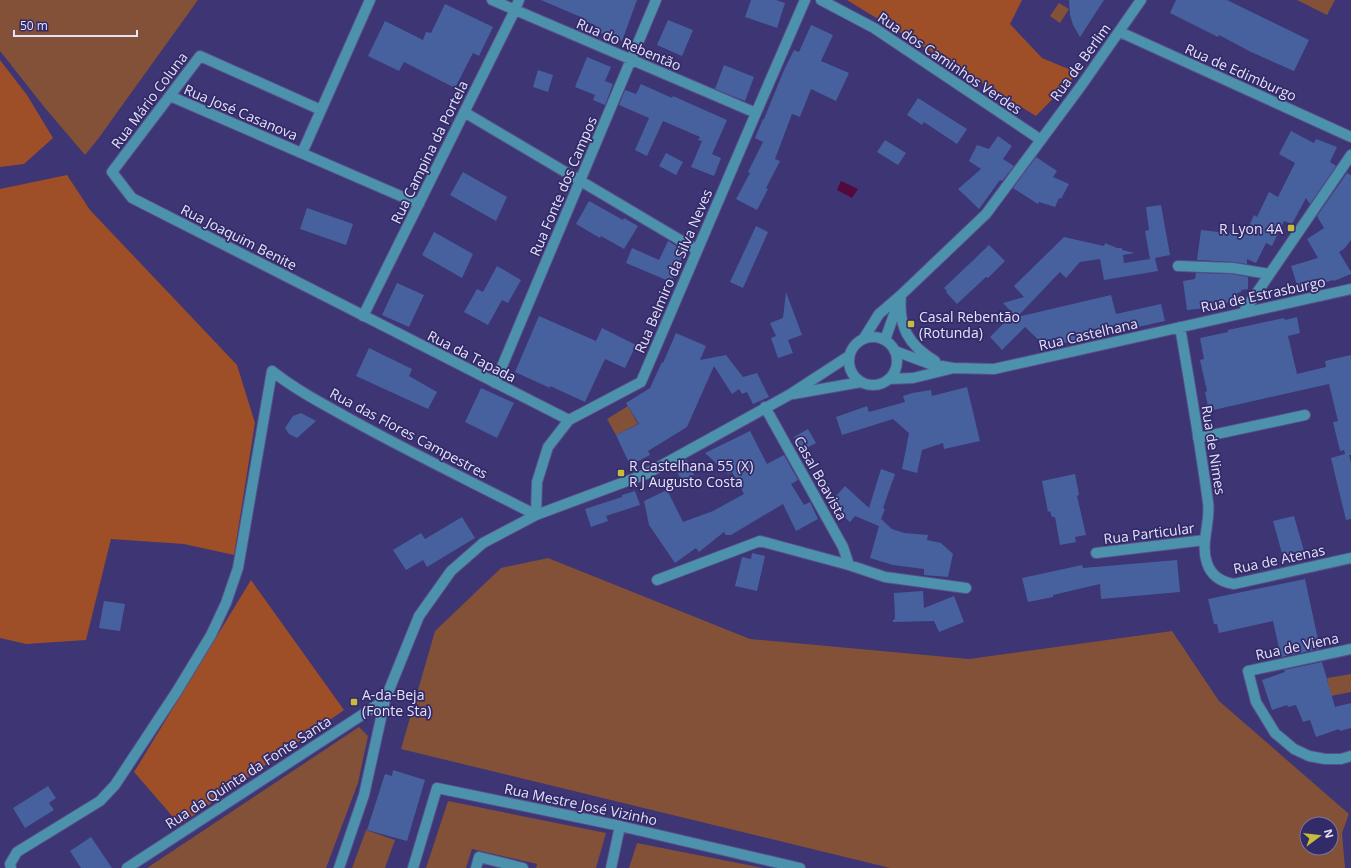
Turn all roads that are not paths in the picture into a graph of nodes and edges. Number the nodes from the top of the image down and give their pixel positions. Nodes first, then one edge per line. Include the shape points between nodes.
1 (370, 0) edge
2 (492, 0) edge
3 (519, 0) edge
4 (656, 0) edge
5 (805, 0) edge
6 (821, 0) edge
7 (1141, 0) edge
8 (515, 10) junction
9 (1120, 32) junction
10 (631, 60) junction
11 (170, 96) junction
12 (321, 110) junction
13 (464, 112) junction
14 (756, 113) junction
15 (1351, 137) edge
16 (1041, 140) junction
17 (302, 153) junction
18 (1351, 155) edge
19 (112, 172) joint
20 (580, 181) junction
21 (419, 204) junction
22 (697, 250) junction
23 (1178, 266) dead end
24 (1269, 274) junction
25 (1351, 289) edge
26 (901, 295) junction
27 (1243, 313) junction
28 (364, 316) junction
29 (1180, 327) junction
30 (864, 338) junction
31 (886, 340) junction
32 (895, 351) junction
33 (849, 356) junction
34 (953, 368) junction
35 (889, 379) junction
36 (861, 382) junction
37 (495, 383) junction
38 (789, 394) junction
39 (765, 407) junction
40 (1305, 415) dead end
41 (569, 420) junction
42 (1198, 438) junction
43 (536, 515) junction
44 (1205, 540) junction
45 (1096, 553) dead end
46 (1351, 558) edge
47 (849, 565) junction
48 (1215, 576) joint
49 (657, 580) dead end
50 (966, 588) dead end
51 (1351, 648) edge
52 (385, 700) junction
53 (1347, 757) edge
54 (620, 826) junction
55 (11, 868) edge
56 (127, 868) edge
57 (339, 868) edge
58 (413, 868) edge
59 (476, 868) edge
60 (523, 868) edge
61 (611, 868) edge
62 (800, 868) edge

1 - 12 street
2 - 8 street, Rua do Rebentão
3 - 8 street, Rua Campina da Portela
4 - 10 street, Rua Fonte dos Campos
5 - 14 street, Rua Belmiro da Silva Neves
6 - 16 street, Rua dos Caminhos Verdes via 874,28
7 - 9 street, Rua de Berlim
8 - 10 street, Rua do Rebentão
8 - 13 street, Rua Campina da Portela
9 - 15 street, Rua de Edimburgo
9 - 16 street, Rua de Berlim
10 - 14 street, Rua do Rebentão
10 - 20 street, Rua Fonte dos Campos
11 - 12 street, Rua Mário Coluna via 200,56
11 - 17 street, Rua José Casanova
11 - 19 street, Rua Mário Coluna
12 - 17 street
13 - 20 street
13 - 21 street, Rua Campina da Portela
14 - 22 street, Rua Belmiro da Silva Neves
16 - 26 street, Rua de Berlim via 986,214
17 - 21 street, Rua José Casanova
18 - 24 street
19 - 28 street, Rua Joaquim Benite via 132,198
20 - 22 street
20 - 37 street, Rua Fonte dos Campos
21 - 28 street, Rua Campina da Portela
22 - 41 street, Rua Belmiro da Silva Neves via 641,382
23 - 24 street via 1233,268
24 - 27 street
25 - 27 street, Rua de Estrasburgo
26 - 30 street, Rua de Berlim via 879,314
26 - 31 street
26 - 34 street via 901,320 910,340 927,356
27 - 29 street, Rua de Estrasburgo
28 - 37 street, Rua da Tapada
29 - 34 street, Rua Castelhana via 994,369
29 - 42 street, Rua de Nimes
30 - 31 street via 871,336
30 - 33 street via 857,342
31 - 32 street
32 - 34 street, Rua Castelhana via 930,364
32 - 35 street via 897,366
33 - 36 street via 850,371
33 - 38 street
34 - 35 street, Rua Castelhana via 913,378
35 - 36 street via 875,385
36 - 38 street
37 - 41 street, Rua da Tapada
38 - 39 street
39 - 43 street via 646,474
39 - 47 street, Casal Boavista via 844,548
40 - 42 street
41 - 43 street, Rua Belmiro da Silva Neves via 548,447 537,482
42 - 44 street, Rua de Nimes via 1208,504
43 - 52 street via 483,543 451,571 419,616
43 - 55 street, Rua das Flores Campestres via 366,428 290,385 272,371 238,568 226,603 211,634 115,785 100,801 17,852 10,864
44 - 45 street, Rua Particular
44 - 48 street, Rua de Nimes via 1206,560
46 - 48 street, Rua de Atenas via 1234,584 1224,582
47 - 49 street via 760,541
47 - 50 street via 885,577
51 - 53 street, Rua de Viena via 1248,671 1256,702 1275,733 1294,749 1309,756 1326,759
52 - 56 street, Rua da Quinta da Fonte Santa
52 - 57 street via 364,795
54 - 58 street, Rua Mestre José Vizinho via 437,788
54 - 61 street
54 - 62 street, Rua Mestre José Vizinho
59 - 60 street via 479,857

